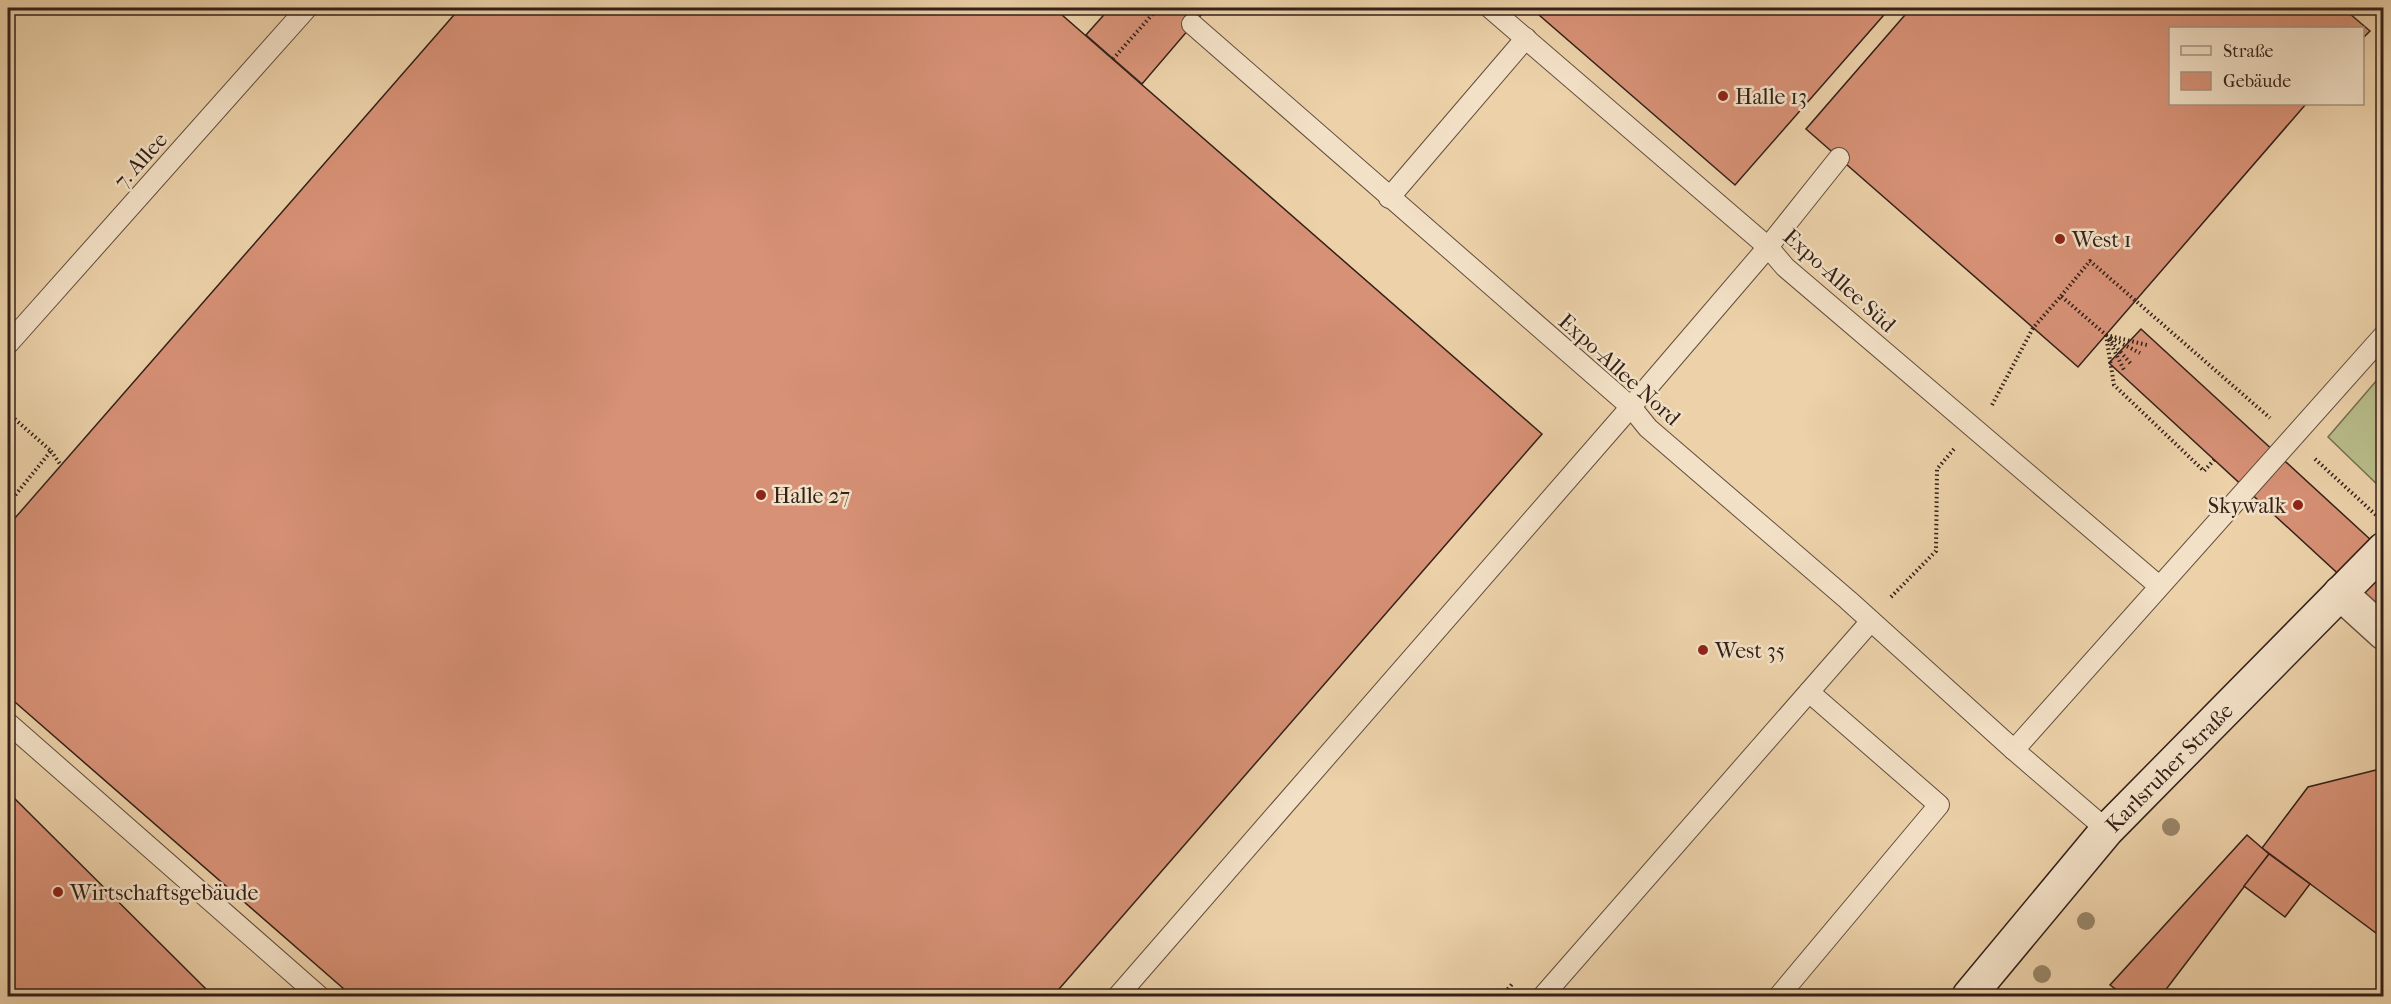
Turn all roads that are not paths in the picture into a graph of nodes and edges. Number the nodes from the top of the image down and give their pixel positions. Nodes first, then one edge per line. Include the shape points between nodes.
1 (308, 8) edge
2 (1490, 8) edge
3 (1192, 24) dead end
4 (1526, 38) junction
5 (1839, 158) dead end
6 (1389, 198) junction
7 (1768, 247) junction
8 (2384, 335) edge
9 (8, 344) edge
10 (1630, 407) junction
11 (2384, 549) edge
12 (2159, 586) junction
13 (2340, 592) junction
14 (1871, 621) junction
15 (2384, 633) edge
16 (1809, 692) junction
17 (8, 723) edge
18 (2014, 750) junction
19 (2107, 830) junction
20 (319, 996) edge
21 (1118, 996) edge
22 (1543, 996) edge
23 (1779, 996) edge
24 (1969, 996) edge

1 - 9 lane, 7. Allee
2 - 4 lane, Expo-Allee Süd
3 - 6 lane, Expo-Allee Nord
4 - 6 lane
4 - 7 lane, Expo-Allee Süd
5 - 7 lane
6 - 10 lane, Expo-Allee Nord
7 - 10 lane
7 - 12 lane, Expo-Allee Süd via 1785,267
8 - 12 lane
10 - 14 lane, Expo-Allee Nord via 1648,428
10 - 21 lane
11 - 13 main road, Karlsruher Straße
12 - 18 lane
13 - 15 main road
13 - 19 main road, Karlsruher Straße
14 - 16 lane
14 - 18 lane, Expo-Allee Nord
16 - 22 lane
16 - 23 lane via 1939,805
17 - 20 lane
18 - 19 lane, Expo-Allee Nord
19 - 24 main road, Karlsruher Straße

